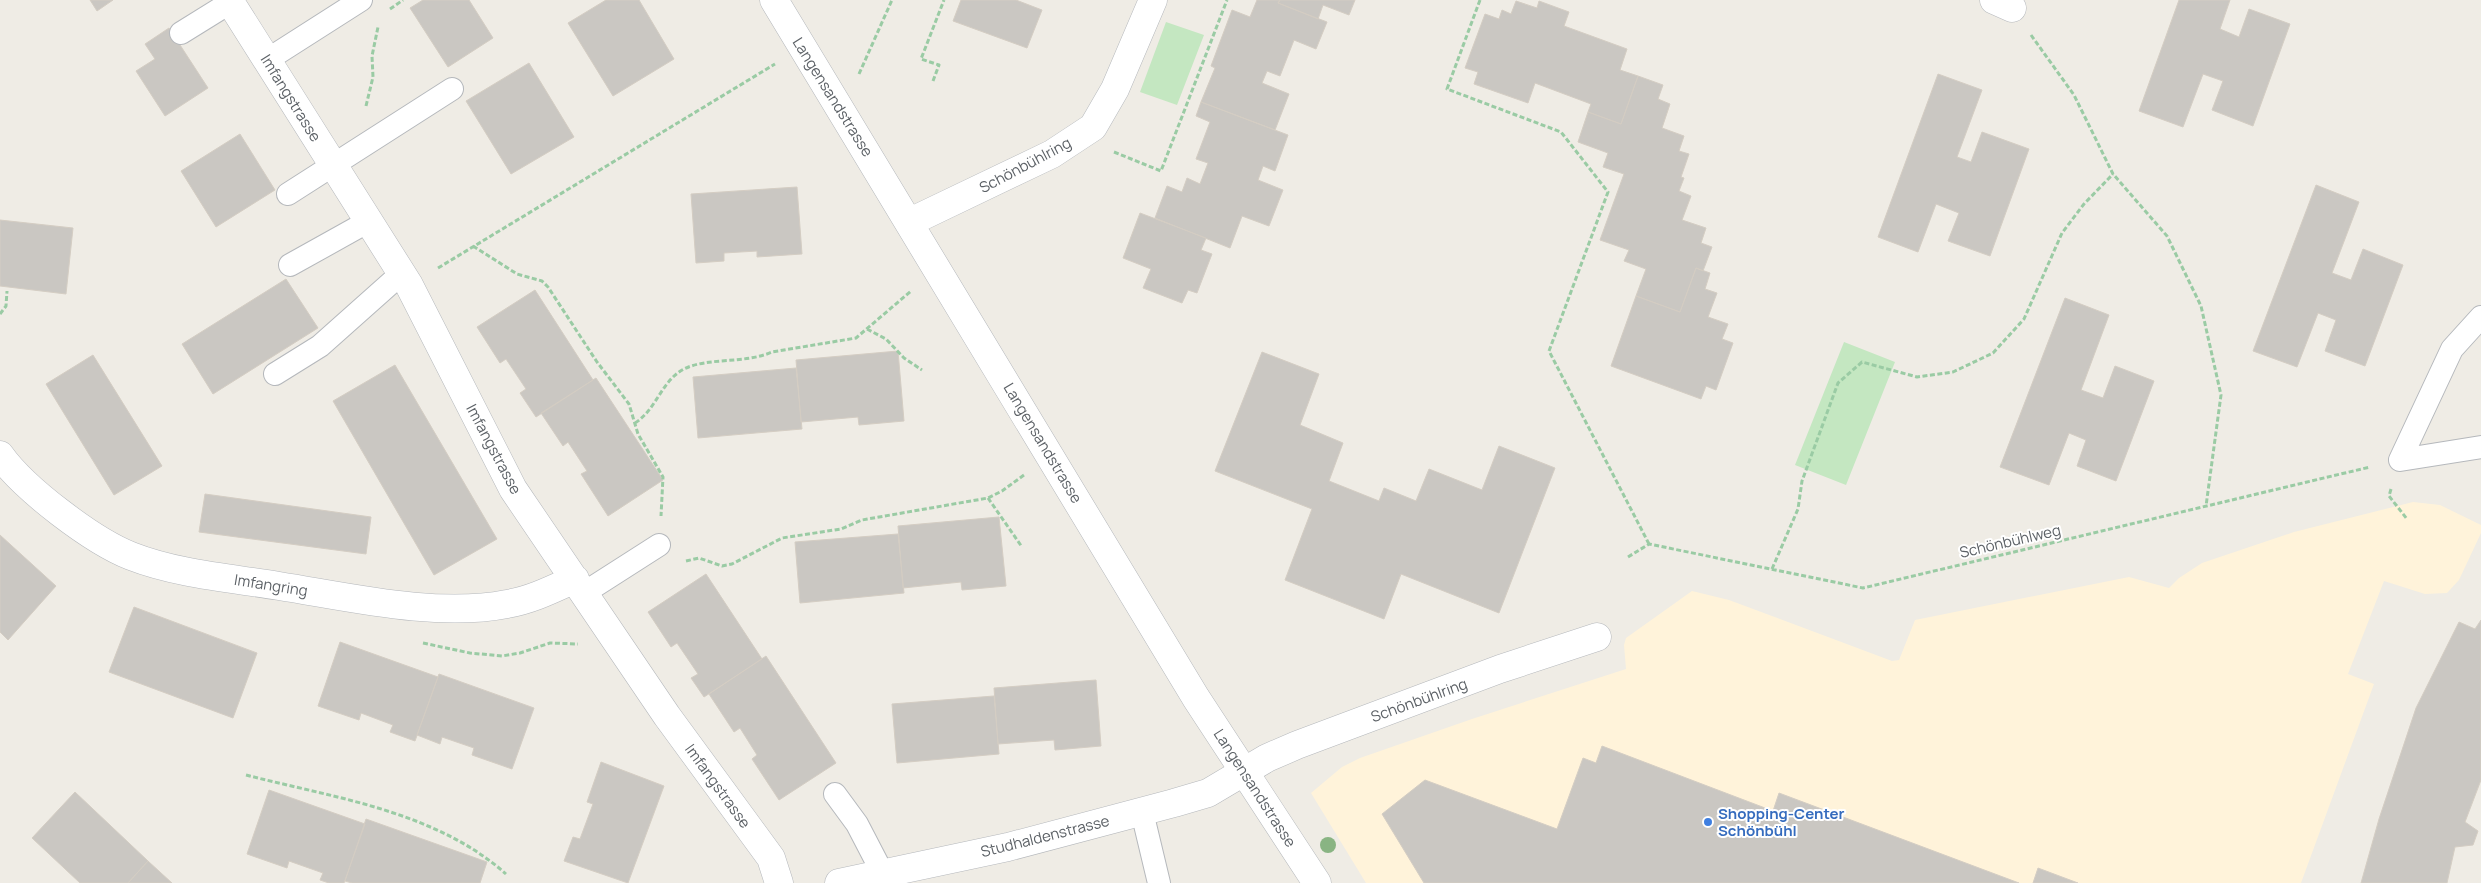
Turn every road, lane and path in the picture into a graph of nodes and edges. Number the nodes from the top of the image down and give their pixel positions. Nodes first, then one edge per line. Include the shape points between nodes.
1 (362, 0) edge
2 (403, 0) edge
3 (774, 0) edge
4 (892, 0) edge
5 (944, 0) edge
6 (1153, 0) edge
7 (1227, 0) edge
8 (1480, 0) edge
9 (230, 1) edge
10 (2003, 4) edge
11 (385, 16) dead end
12 (381, 22) dead end
13 (181, 33) dead end
14 (802, 47) junction
15 (267, 60) junction
16 (859, 74) dead end
17 (933, 81) dead end
18 (452, 89) dead end
19 (375, 139) junction
20 (1110, 151) dead end
21 (334, 165) junction
22 (2113, 174) junction
23 (288, 194) dead end
24 (369, 221) junction
25 (910, 222) junction
26 (473, 246) junction
27 (290, 264) dead end
28 (942, 275) junction
29 (405, 279) junction
30 (7, 291) dead end
31 (0, 314) edge
32 (2481, 317) edge
33 (867, 329) junction
34 (922, 370) dead end
35 (275, 374) dead end
36 (635, 423) junction
37 (2481, 447) edge
38 (1050, 455) junction
39 (0, 456) edge
40 (2400, 460) junction
41 (988, 498) junction
42 (2206, 506) junction
43 (659, 544) junction
44 (1649, 544) junction
45 (1022, 547) dead end
46 (1628, 557) dead end
47 (1772, 569) junction
48 (579, 586) junction
49 (1597, 637) dead end
50 (1245, 770) junction
51 (246, 775) dead end
52 (835, 794) dead end
53 (1142, 812) junction
54 (506, 874) dead end
55 (883, 874) junction
56 (779, 883) edge
57 (839, 883) edge
58 (1159, 883) edge
59 (1316, 883) edge

1 - 15 lane
2 - 11 path
3 - 14 street, Langensandstrasse
4 - 16 path
5 - 17 path via 921,58 939,65
6 - 25 street, Schönbühlring via 1116,89 1092,127 1052,154
7 - 20 path via 1160,172
8 - 44 path via 1447,90 1561,132 1608,192 1550,351
9 - 13 lane
9 - 15 street, Imfangstrasse
10 - 22 path via 2074,95
12 - 19 path via 375,37 372,56 374,77 364,115
14 - 25 street, Langensandstrasse
14 - 26 path
15 - 21 street, Imfangstrasse
18 - 19 lane
19 - 21 lane
21 - 23 lane
21 - 24 street, Imfangstrasse
22 - 42 path via 2167,236 2201,306 2221,395
22 - 47 path via 2062,233 2024,320 1993,353 1953,372 1917,377 1862,362 1838,384 1802,481 1798,509
24 - 27 lane
24 - 29 street, Imfangstrasse
25 - 28 street, Langensandstrasse
26 - 29 path
26 - 36 path via 517,274 542,281 548,287 629,404
28 - 33 path via 910,292
28 - 38 street, Langensandstrasse
29 - 35 lane via 320,346
29 - 48 street, Imfangstrasse via 513,489
30 - 31 path via 6,306
32 - 40 lane via 2452,349
33 - 34 path via 886,339 904,358
33 - 36 path via 856,338 686,368 674,375 646,416
36 - 43 path via 663,477
37 - 40 lane
38 - 41 path
38 - 50 street, Langensandstrasse via 1196,698
39 - 48 street, Imfangring via 39,494 108,546 132,557 187,571 406,606 467,608 507,604
40 - 42 path, Schönbühlweg
41 - 43 path via 782,538 722,566 690,558 676,567
41 - 45 path
42 - 47 path, Schönbühlweg via 1862,588
43 - 48 lane
44 - 46 path
44 - 47 path, Schönbühlweg
48 - 56 street, Imfangstrasse via 666,716 771,858
49 - 50 street, Schönbühlring via 1500,669 1304,742
50 - 53 street, Studhaldenstrasse via 1208,793
50 - 59 street, Langensandstrasse
51 - 54 path via 388,810 428,825 490,860
52 - 55 lane via 856,824
53 - 55 street, Studhaldenstrasse via 1008,847
53 - 58 lane
55 - 57 street, Studhaldenstrasse

